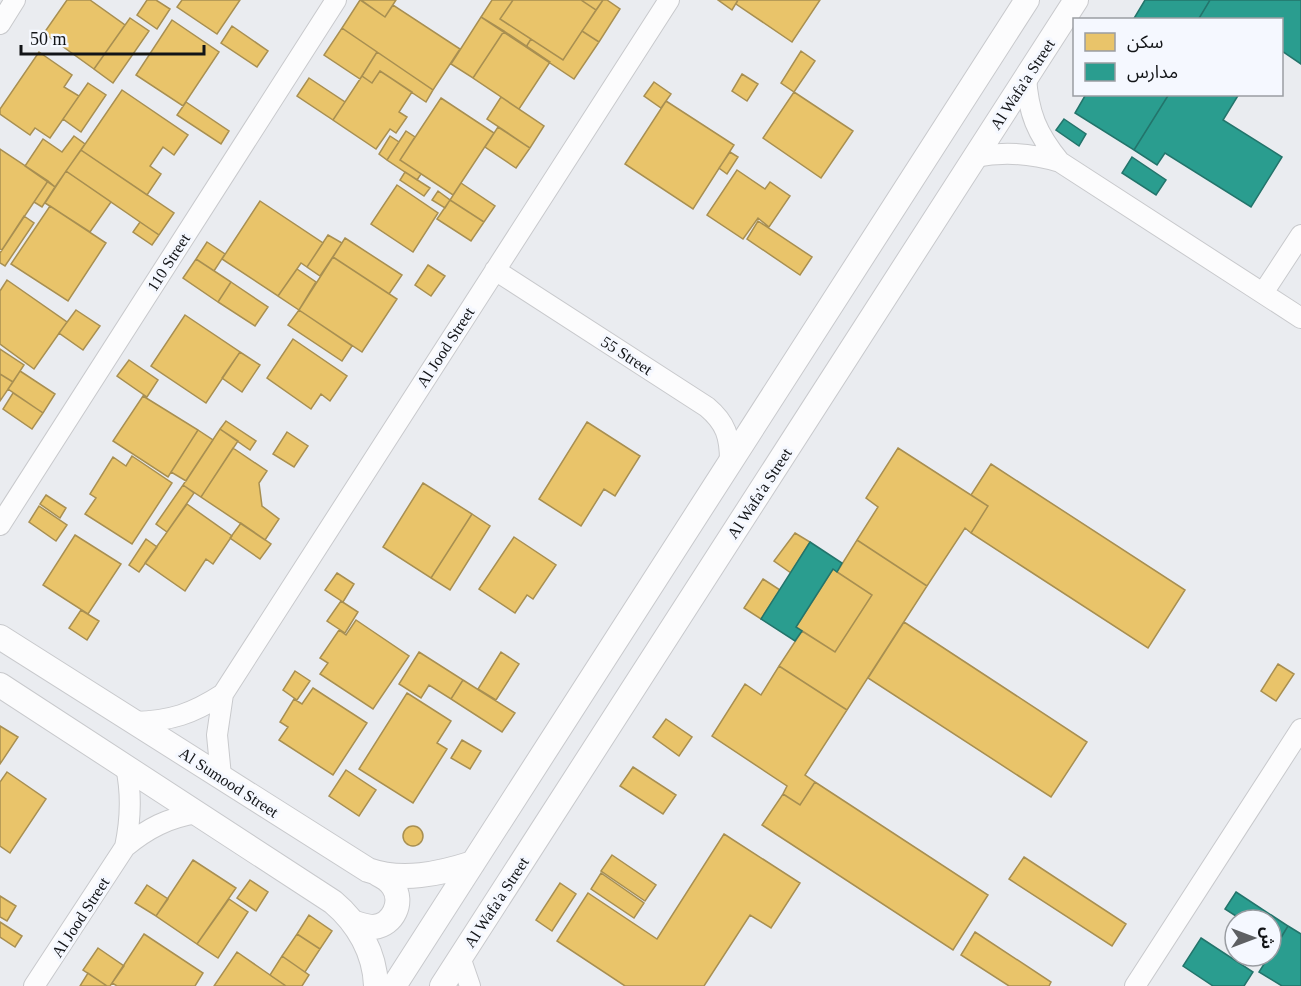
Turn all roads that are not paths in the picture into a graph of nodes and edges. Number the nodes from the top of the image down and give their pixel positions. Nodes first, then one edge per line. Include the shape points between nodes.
1 (15, 0) edge
2 (336, 0) edge
3 (1027, 0) edge
4 (1076, 0) edge
5 (664, 2) edge
6 (0, 24) edge
7 (1026, 76) junction
8 (975, 158) junction
9 (1060, 162) junction
10 (1301, 235) edge
11 (495, 270) junction
12 (1263, 293) junction
13 (1301, 318) edge
14 (730, 461) junction
15 (0, 525) edge
16 (0, 637) edge
17 (0, 686) edge
18 (223, 694) junction
19 (134, 722) junction
20 (1301, 729) edge
21 (126, 767) junction
22 (221, 776) junction
23 (197, 813) junction
24 (126, 847) junction
25 (473, 863) junction
26 (378, 874) junction
27 (355, 923) junction
28 (460, 957) junction
29 (34, 986) edge
30 (376, 986) edge
31 (394, 986) edge
32 (442, 986) edge
33 (470, 986) edge
34 (1135, 986) edge

1 - 6 street
2 - 15 street, 110 Street
3 - 14 street
4 - 7 street, Al Wafa'a Street
5 - 11 street, Al Jood Street
7 - 8 street, Al Wafa'a Street
7 - 9 street via 1031,114
8 - 9 street via 1009,153
8 - 28 street, Al Wafa'a Street
9 - 12 street
10 - 12 street
11 - 14 street, 55 Street via 717,415 726,428
11 - 18 street, Al Jood Street
12 - 13 street
14 - 25 street
16 - 19 street, Al Sumood Street
17 - 21 street
18 - 19 street, Al Jood Street via 181,717
18 - 22 street, Al Jood Street via 217,735
19 - 22 street, Al Sumood Street
20 - 34 street
21 - 23 street
21 - 24 street, Al Jood Street via 131,807
22 - 26 street, Al Sumood Street via 354,863
23 - 24 street, Al Jood Street via 158,824
23 - 27 street via 333,902
24 - 29 street, Al Jood Street
25 - 26 street, Al Sumood Street via 416,876
25 - 31 street
26 - 27 street via 394,887 397,907 385,923 375,927
27 - 30 street via 372,959
28 - 32 street, Al Wafa'a Street
28 - 33 street

